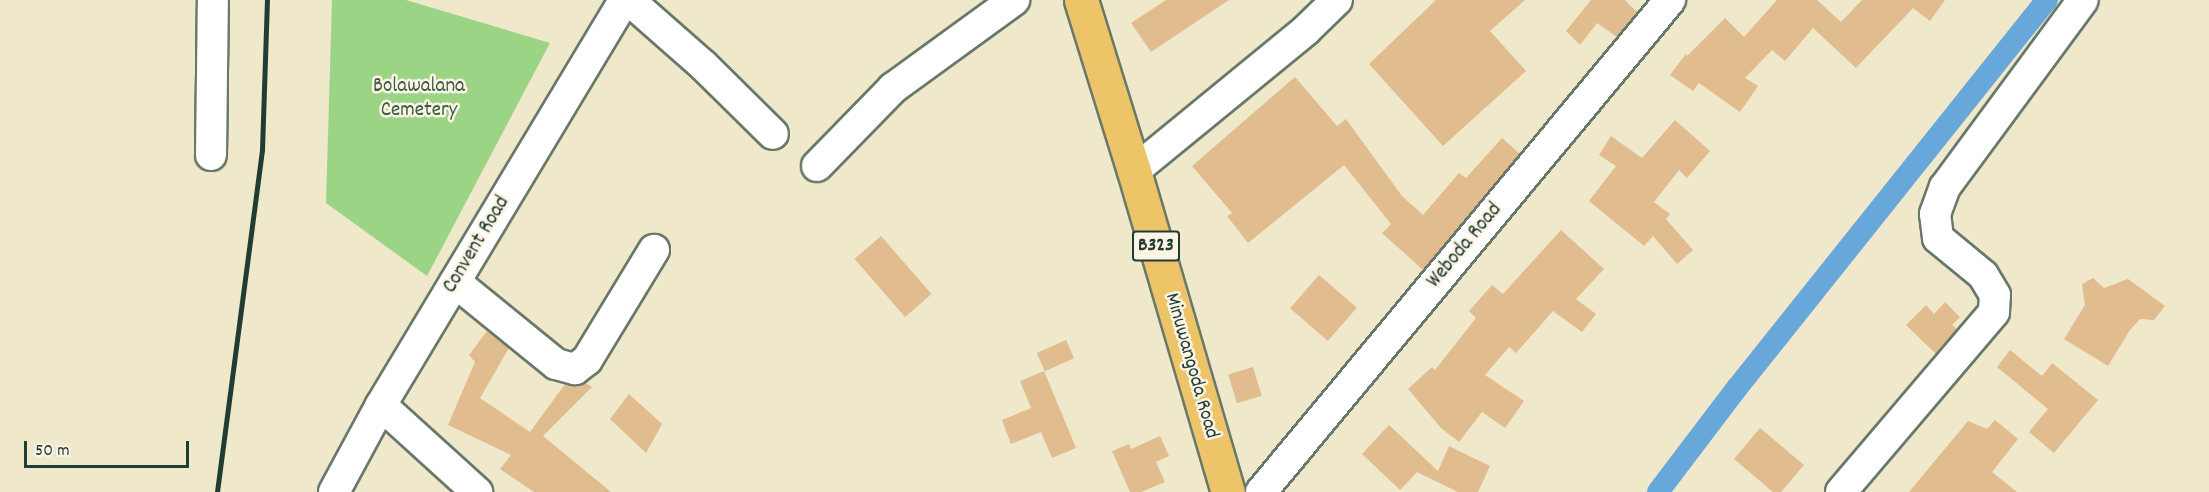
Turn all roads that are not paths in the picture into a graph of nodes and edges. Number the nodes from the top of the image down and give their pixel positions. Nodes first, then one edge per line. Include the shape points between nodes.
1 (213, 0) edge
2 (624, 0) edge
3 (629, 0) edge
4 (1014, 0) edge
5 (1081, 0) edge
6 (1337, 0) edge
7 (1670, 0) edge
8 (2083, 0) edge
9 (772, 134) dead end
10 (210, 156) dead end
11 (817, 166) dead end
12 (1134, 171) junction
13 (654, 250) dead end
14 (455, 282) junction
15 (381, 405) junction
16 (334, 492) edge
17 (477, 492) edge
18 (1228, 492) edge
19 (1261, 492) edge
20 (1841, 492) edge

1 - 10 street
2 - 14 street, Convent Road
3 - 9 street
4 - 11 street via 892,88
5 - 12 main road, Minuwangoda Road / B323
6 - 12 street
7 - 19 street, Weboda Road
8 - 20 street via 1945,187 1935,214 1938,238 1983,275 1995,295 1994,312
12 - 18 main road, Minuwangoda Road / B323
13 - 14 street via 587,360 575,369 556,364
14 - 15 street, Convent Road
15 - 16 street, Convent Road
15 - 17 street

